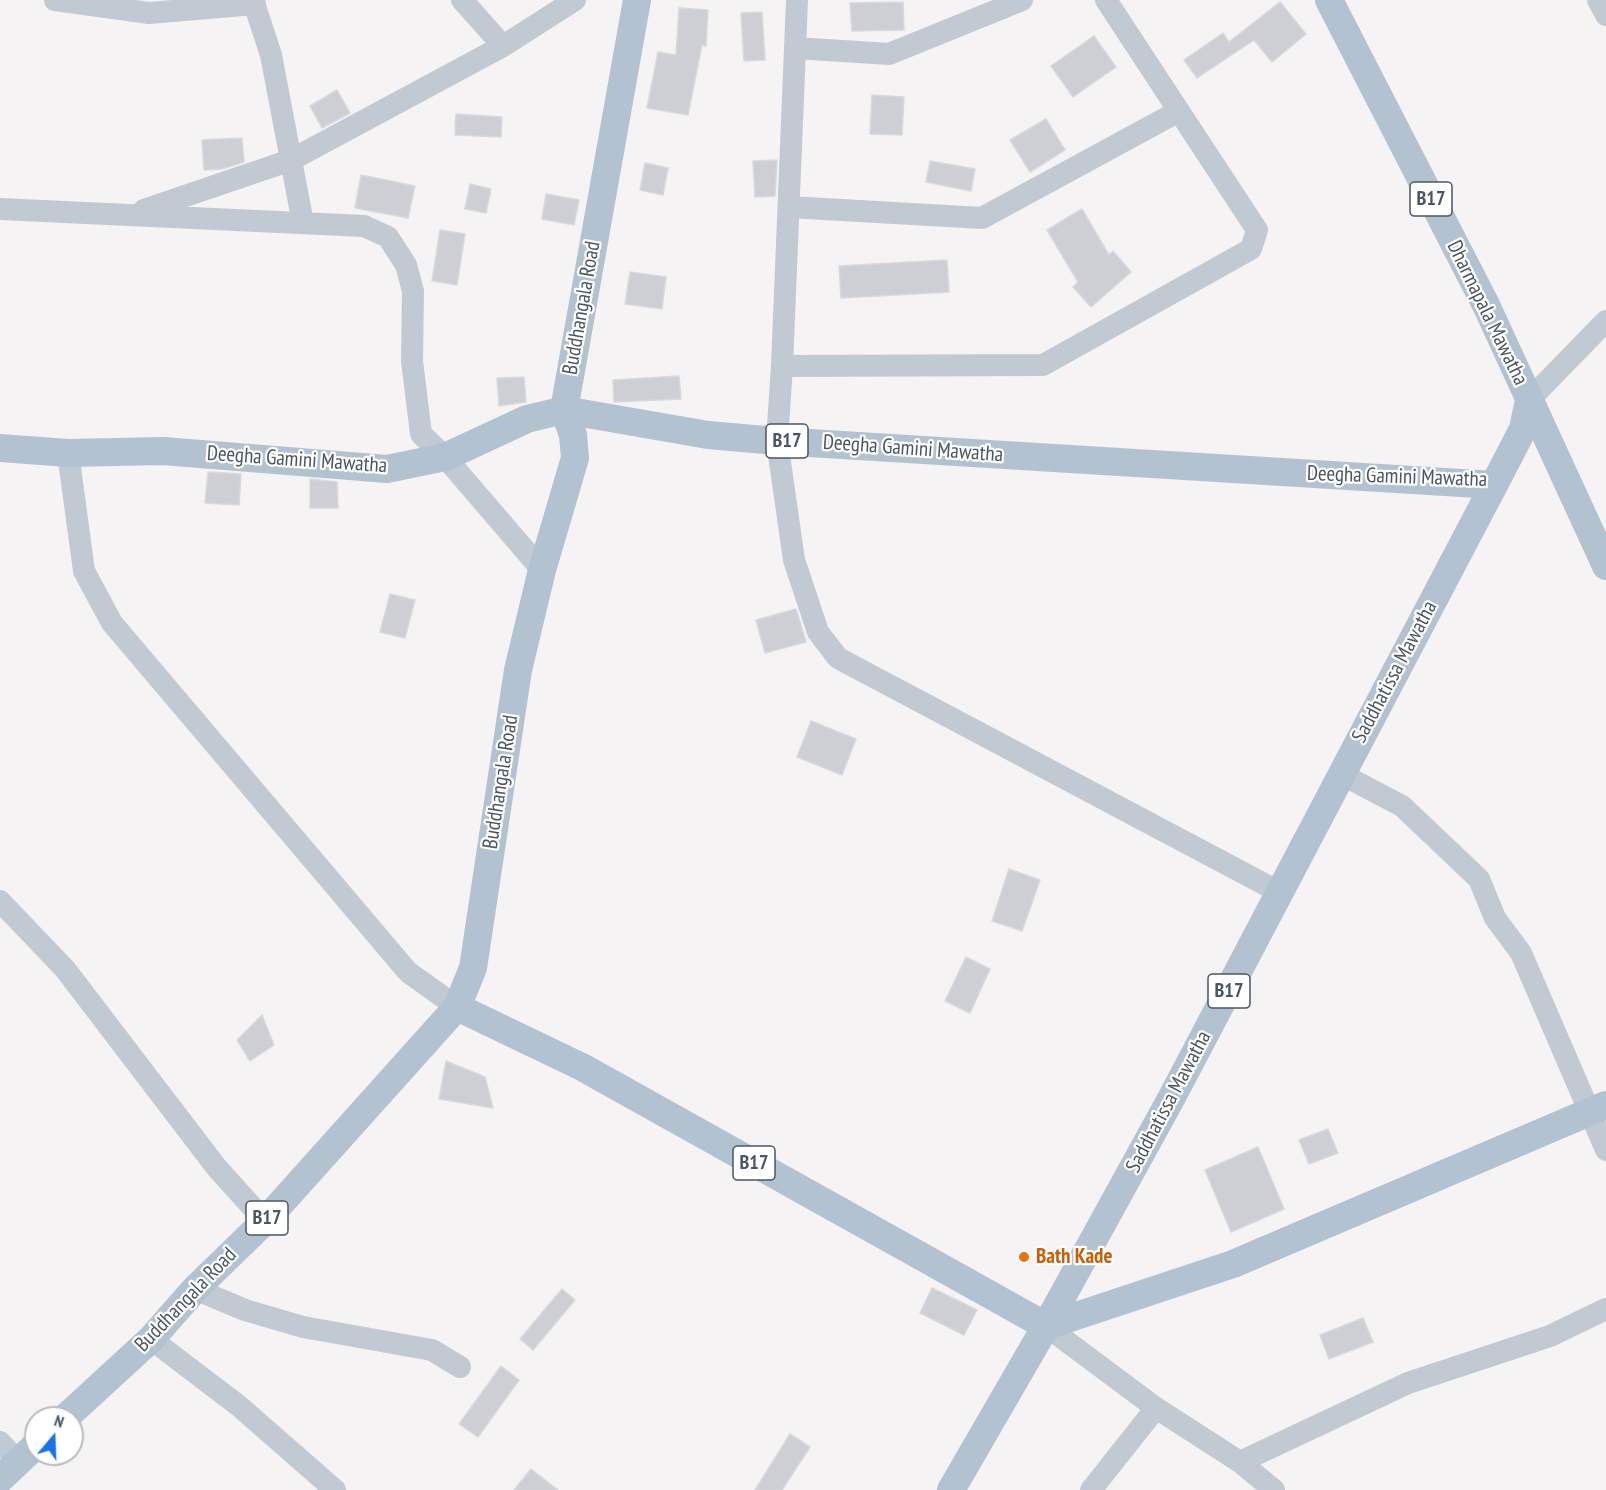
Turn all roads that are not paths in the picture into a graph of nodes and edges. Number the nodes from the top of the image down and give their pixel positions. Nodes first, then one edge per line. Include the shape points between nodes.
1 (55, 0) edge
2 (462, 0) edge
3 (575, 0) edge
4 (637, 0) edge
5 (797, 0) edge
6 (1022, 0) edge
7 (1107, 0) edge
8 (1329, 0) edge
9 (1598, 0) edge
10 (254, 2) edge
11 (1606, 15) edge
12 (503, 46) junction
13 (795, 48) junction
14 (1179, 111) junction
15 (291, 160) junction
16 (789, 207) junction
17 (0, 209) edge
18 (131, 215) junction
19 (303, 223) junction
20 (1606, 321) edge
21 (782, 366) junction
22 (1529, 400) junction
23 (564, 410) junction
24 (777, 441) junction
25 (0, 448) edge
26 (68, 453) junction
27 (445, 457) junction
28 (1494, 485) junction
29 (1606, 566) edge
30 (542, 570) junction
31 (1341, 774) junction
32 (1281, 893) junction
33 (0, 901) edge
34 (458, 1007) junction
35 (1598, 1109) edge
36 (1606, 1150) edge
37 (265, 1221) junction
38 (195, 1289) junction
39 (1606, 1309) edge
40 (1046, 1326) junction
41 (151, 1339) junction
42 (460, 1367) dead end
43 (78, 1406) edge
44 (1156, 1408) junction
45 (1240, 1462) junction
46 (335, 1490) edge
47 (951, 1490) edge
48 (1091, 1490) edge
49 (1274, 1490) edge

1 - 10 street via 149,13
2 - 12 street
3 - 12 street
4 - 23 main road, Buddhangala Road / B17
5 - 13 street
6 - 13 street via 889,54
7 - 14 street
8 - 22 main road, Dharmapala Mawatha / B17 via 1487,307
9 - 11 street
10 - 15 street via 271,55
12 - 15 street
13 - 16 street
14 - 16 street via 982,218
14 - 21 street via 1257,230 1251,249 1043,365
15 - 18 street
15 - 19 street
16 - 21 street
17 - 18 street
18 - 19 street
19 - 27 street via 364,226 388,237 406,266 413,291 412,361 421,434
20 - 22 street
21 - 24 street
22 - 28 main road, Deegha Gamini Mawatha / B17 via 1523,429
22 - 29 main road, Dharmapala Mawatha / B17
23 - 24 main road, Deegha Gamini Mawatha / B17 via 708,435
23 - 27 main road, Deegha Gamini Mawatha / B17 via 526,419
23 - 30 main road, Buddhangala Road / B17 via 573,435 575,458
24 - 28 main road, Deegha Gamini Mawatha / B17
24 - 32 street via 794,560 818,632 838,658
25 - 26 main road, Deegha Gamini Mawatha / B17
26 - 27 main road, Deegha Gamini Mawatha / B17 via 163,452 387,469
26 - 34 street via 84,571 112,623 408,972
27 - 30 street
28 - 31 main road, Saddhatissa Mawatha / B17
30 - 34 main road, Buddhangala Road / B17 via 518,670 473,968
31 - 32 main road, Saddhatissa Mawatha / B17
31 - 35 street via 1402,806 1479,879 1495,918 1521,953
32 - 40 main road, Saddhatissa Mawatha / B17
33 - 37 street via 65,969 217,1168
34 - 37 main road, Buddhangala Road / B17
34 - 40 main road, B17 via 582,1067
35 - 36 street
35 - 40 main road via 1233,1264
37 - 38 main road, Buddhangala Road / B17
38 - 41 main road, Buddhangala Road / B17
38 - 42 street via 245,1310 303,1327 432,1350
39 - 45 street via 1550,1336 1408,1383
40 - 44 street
40 - 47 main road, Saddhatissa Mawatha / B17
41 - 43 main road, Buddhangala Road / B17
41 - 46 street via 239,1406
44 - 45 street
44 - 48 street
45 - 49 street

